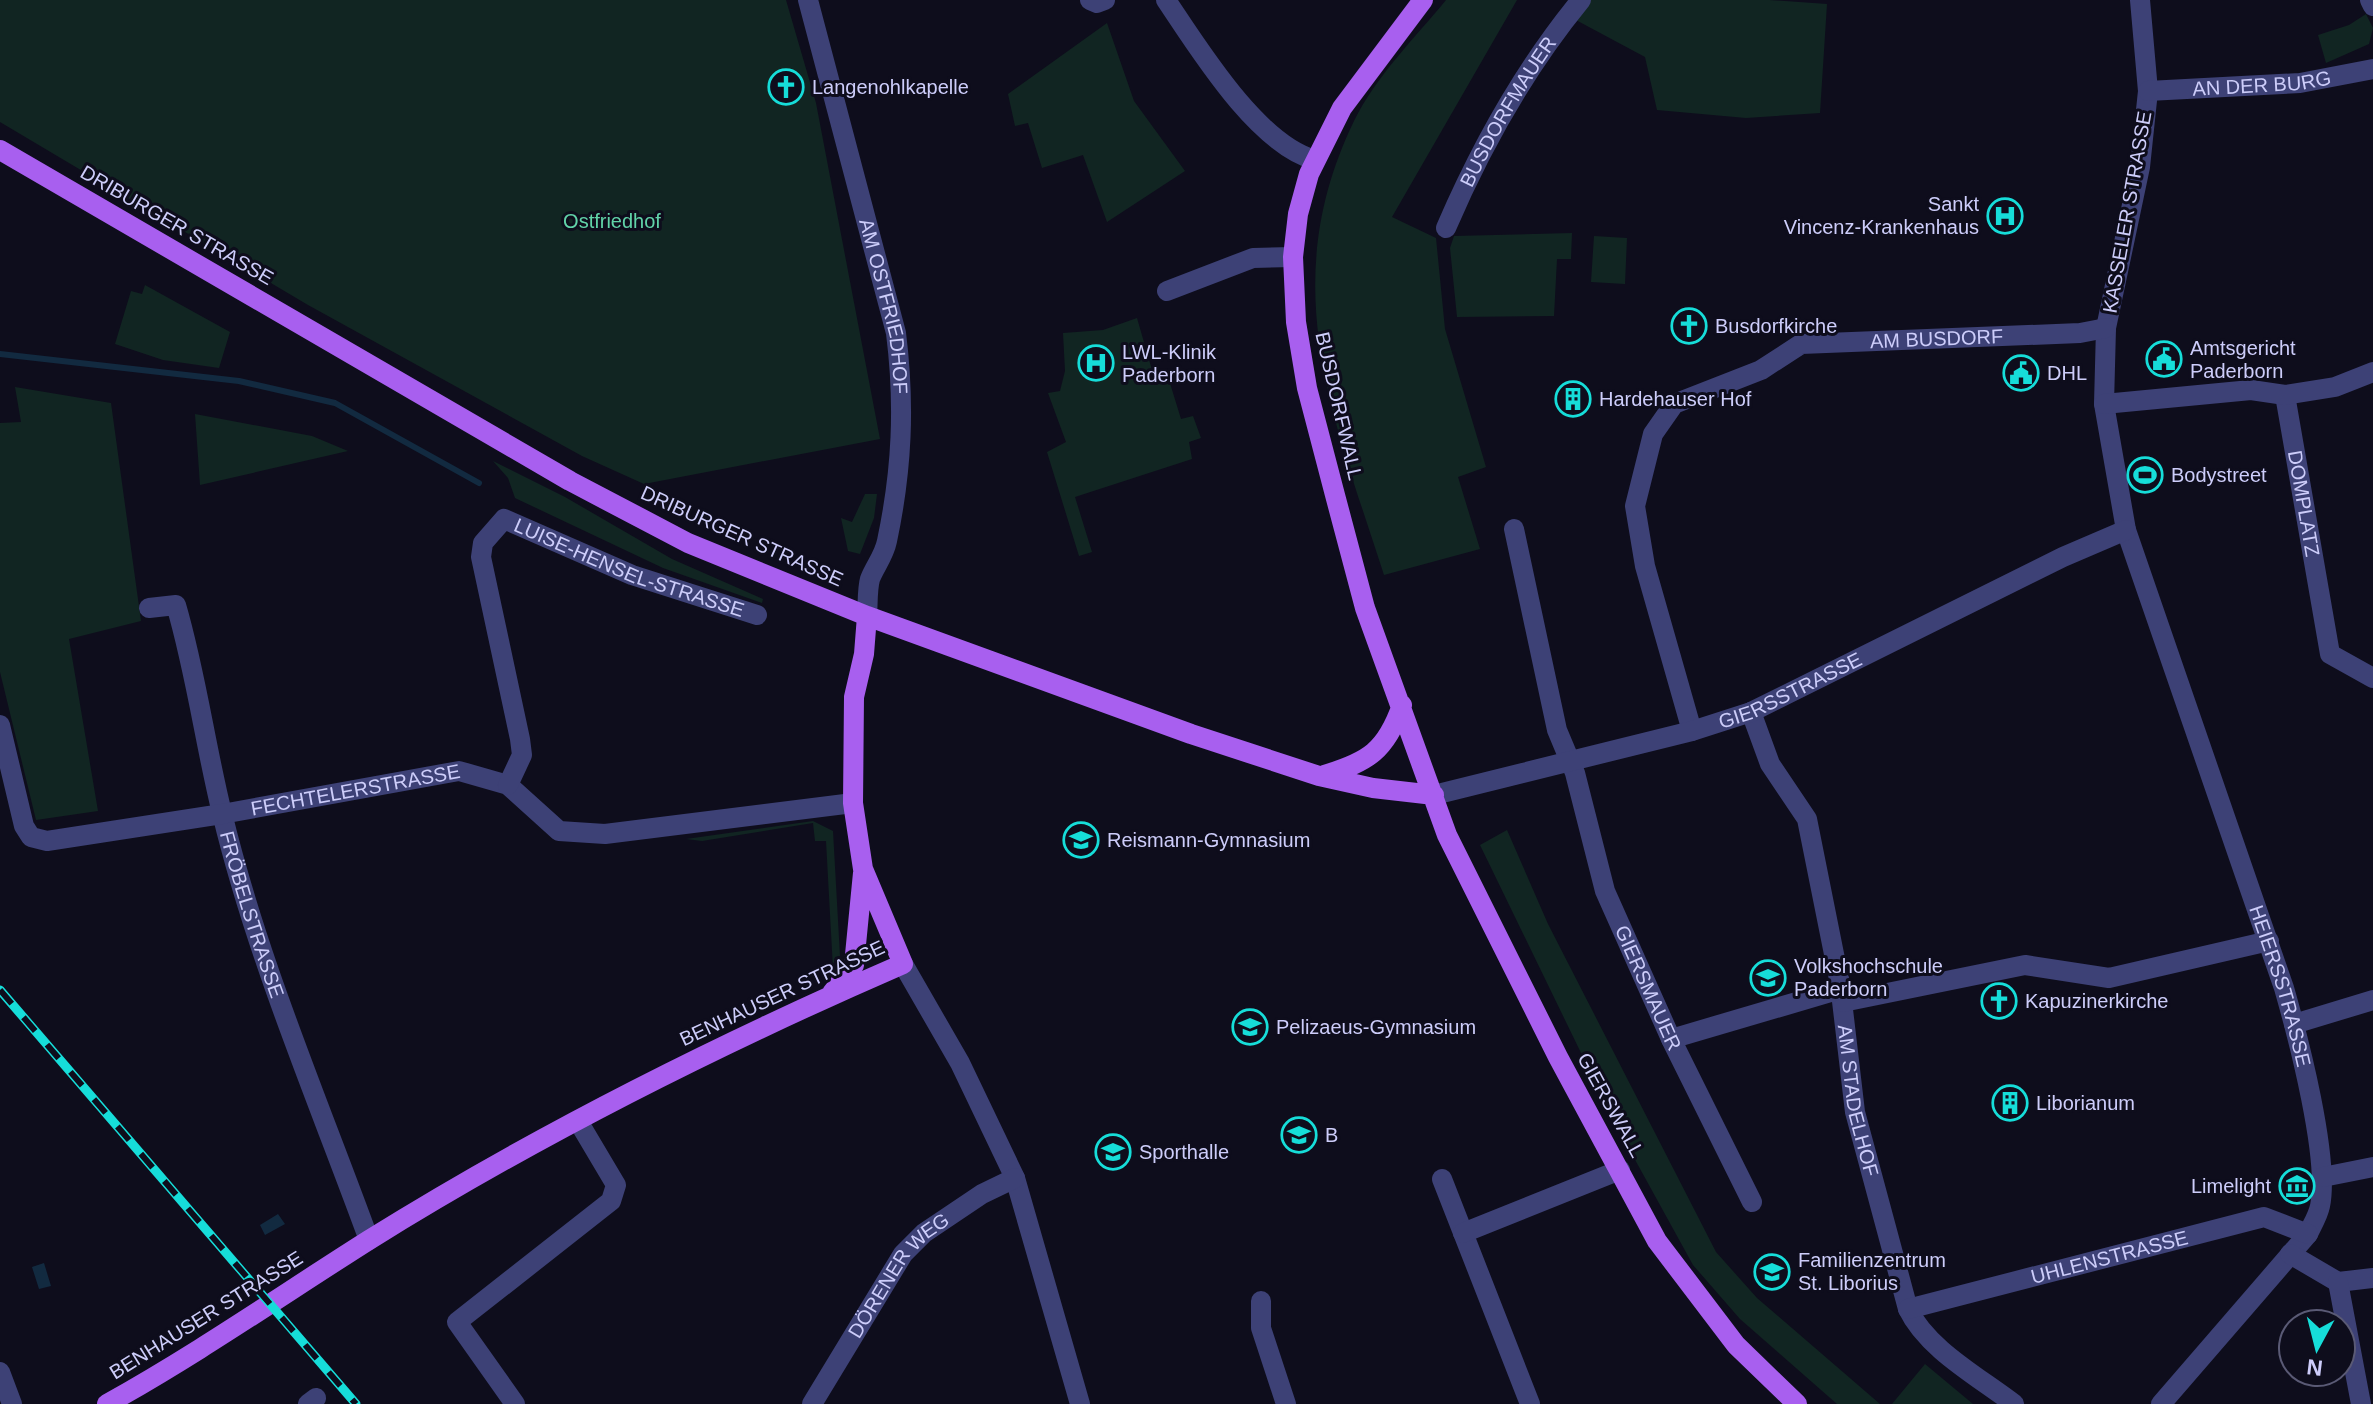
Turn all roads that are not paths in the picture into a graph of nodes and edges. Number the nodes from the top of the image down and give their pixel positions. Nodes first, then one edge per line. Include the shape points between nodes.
1 (808, 0) edge
2 (1090, 0) edge
3 (1105, 0) edge
4 (1166, 0) edge
5 (1423, 0) edge
6 (1581, 0) edge
7 (2140, 0) edge
8 (2370, 0) edge
9 (2373, 6) edge
10 (2373, 69) edge
11 (2148, 91) junction
12 (0, 150) edge
13 (1315, 160) junction
14 (1446, 228) dead end
15 (1293, 257) junction
16 (1167, 291) dead end
17 (2106, 328) junction
18 (2373, 372) edge
19 (2285, 395) junction
20 (2104, 404) junction
21 (1514, 529) dead end
22 (2126, 530) junction
23 (149, 608) dead end
24 (757, 615) dead end
25 (867, 616) junction
26 (2373, 678) edge
27 (1402, 705) junction
28 (1751, 712) junction
29 (0, 725) edge
30 (1692, 731) junction
31 (1570, 762) junction
32 (1319, 776) junction
33 (508, 785) junction
34 (1434, 795) junction
35 (853, 803) junction
36 (222, 814) junction
37 (863, 869) junction
38 (2269, 941) junction
39 (903, 964) junction
40 (1842, 995) junction
41 (830, 996) junction
42 (2373, 1000) edge
43 (2294, 1024) junction
44 (1671, 1039) junction
45 (578, 1121) junction
46 (2373, 1167) edge
47 (1620, 1170) junction
48 (2323, 1177) junction
49 (1015, 1178) junction
50 (1442, 1179) dead end
51 (1752, 1202) dead end
52 (1463, 1233) junction
53 (2308, 1234) junction
54 (369, 1240) junction
55 (2290, 1254) junction
56 (2373, 1278) edge
57 (2338, 1282) junction
58 (1261, 1301) dead end
59 (1908, 1309) junction
60 (0, 1372) edge
61 (12, 1404) edge
62 (107, 1404) edge
63 (515, 1404) edge
64 (812, 1404) edge
65 (1080, 1404) edge
66 (1286, 1404) edge
67 (1530, 1404) edge
68 (1797, 1404) edge
69 (2014, 1404) edge
70 (2161, 1404) edge
71 (2361, 1404) edge

1 - 25 street, AM OSTFRIEDHOF via 900,362 900,473 884,554 870,579
2 - 3 street
4 - 13 street via 1224,87 1296,155
5 - 13 main road, BUSDORFWALL via 1342,108
6 - 14 street, BUSDORFMAUER via 1556,30 1472,171
7 - 11 street, KASSELER STRASSE
8 - 9 street
10 - 11 street, AN DER BURG via 2300,83
11 - 17 street, KASSELER STRASSE via 2140,167
12 - 25 main road, DRIBURGER STRASSE via 602,499 688,543
13 - 15 main road, BUSDORFWALL via 1298,214
15 - 16 street via 1253,258
15 - 27 main road, BUSDORFWALL via 1307,388 1365,608
17 - 20 street, KASSELER STRASSE
17 - 30 street, AM BUSDORF via 1801,344 1761,370 1674,404 1653,434 1635,506 1645,566
18 - 19 street via 2335,387
19 - 20 street via 2251,390
19 - 26 street, DOMPLATZ via 2330,654
20 - 22 street, HEIERSSTRASSE
21 - 31 street via 1557,730
22 - 28 street, GIERSSTRASSE
22 - 38 street, HEIERSSTRASSE
23 - 36 street, FRÖBELSTRASSE via 176,605
24 - 33 street, LUISE-HENSEL-STRASSE via 632,575 504,519 483,543 481,557 522,755
25 - 32 main road, DRIBURGER STRASSE
25 - 35 main road, BENHAUSER STRASSE via 854,697
27 - 32 main road via 1383,745 1359,764
27 - 34 main road, BUSDORFWALL
28 - 30 street, GIERSSTRASSE
28 - 40 street, AM STADELHOF via 1770,764 1807,819
29 - 36 street, FECHTELERSTRASSE via 31,837 47,841
30 - 31 street, GIERSSTRASSE
31 - 34 street, GIERSSTRASSE
31 - 44 street, GIERSMAUER via 1605,891
32 - 34 main road, DRIBURGER STRASSE
33 - 35 street, FECHTELERSTRASSE via 559,831 590,833
33 - 36 street, FECHTELERSTRASSE via 459,771
34 - 47 main road, GIERSWALL via 1447,835
35 - 37 main road, BENHAUSER STRASSE
36 - 54 street, FRÖBELSTRASSE via 260,939
37 - 39 main road, BENHAUSER STRASSE
37 - 41 main road via 854,965
38 - 40 street via 2109,978 2025,965
38 - 43 street, HEIERSSTRASSE
39 - 41 main road, BENHAUSER STRASSE
39 - 49 street
40 - 44 street
40 - 59 street, AM STADELHOF via 1855,1112
41 - 45 main road, BENHAUSER STRASSE via 730,1040
42 - 43 street
43 - 48 street, HEIERSSTRASSE
44 - 51 street, GIERSMAUER
45 - 54 main road, BENHAUSER STRASSE
45 - 63 street via 616,1185 611,1201 457,1322
46 - 48 street
47 - 52 street
47 - 68 main road, GIERSWALL via 1657,1241 1695,1295 1736,1345
48 - 53 street, HEIERSSTRASSE via 2320,1209
49 - 64 street, DÖRENER WEG via 982,1194 913,1243
49 - 65 street
50 - 52 street
52 - 67 street
53 - 55 street, HEIERSSTRASSE
53 - 59 street, UHLENSTRASSE via 2264,1217
54 - 62 main road, BENHAUSER STRASSE via 271,1307
55 - 57 street
55 - 70 street, HEIERSSTRASSE
56 - 57 street
57 - 71 street
58 - 66 street via 1261,1328
59 - 69 street via 1915,1325
60 - 61 street

